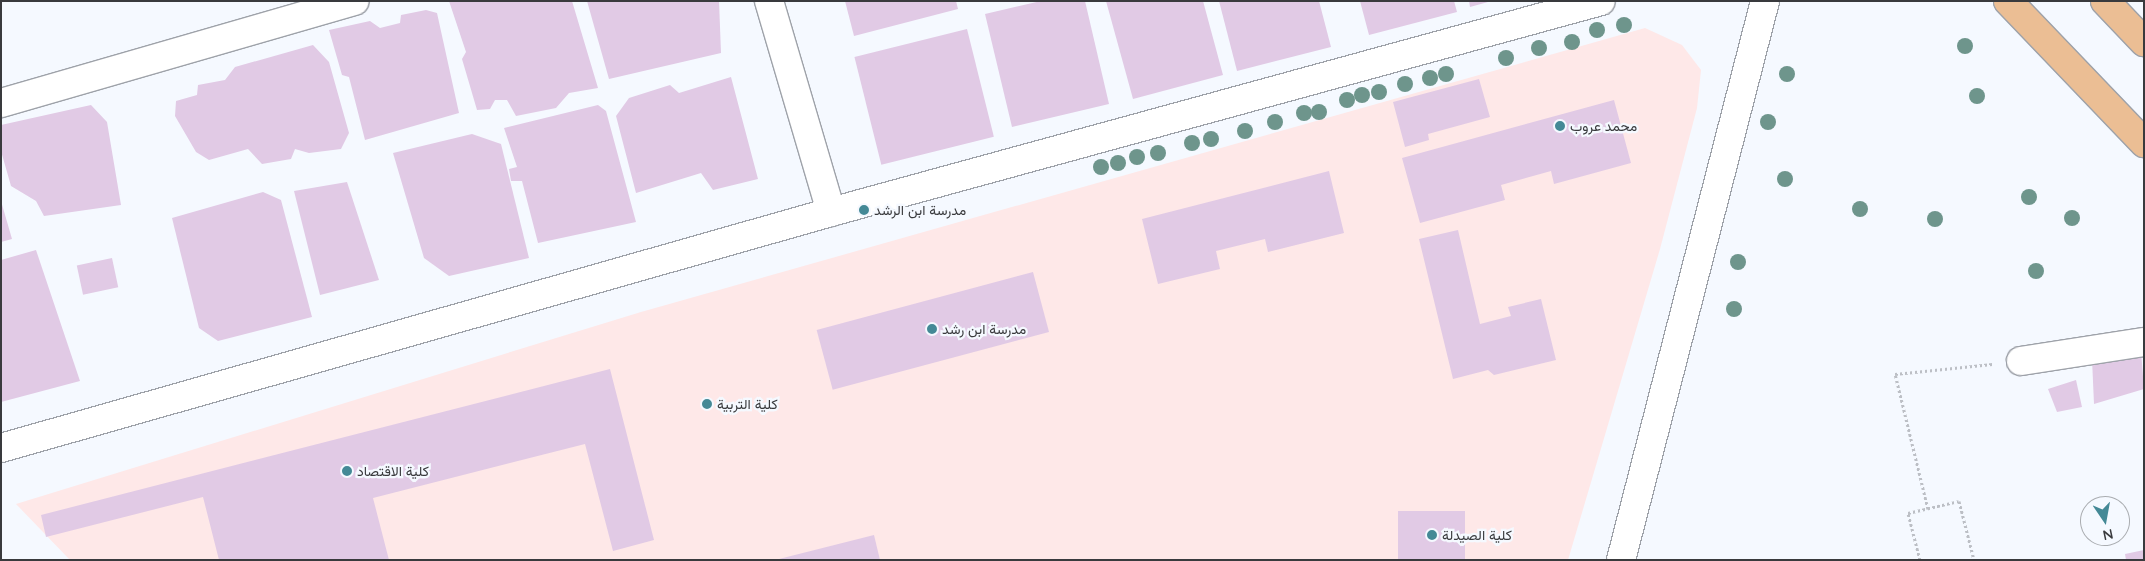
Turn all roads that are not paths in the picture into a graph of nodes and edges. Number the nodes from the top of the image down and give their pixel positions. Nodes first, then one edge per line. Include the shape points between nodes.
1 (355, 1) edge
2 (769, 1) edge
3 (1600, 1) edge
4 (1765, 1) edge
5 (2008, 1) edge
6 (2105, 1) edge
7 (2144, 42) edge
8 (1, 103) edge
9 (2144, 143) edge
10 (831, 212) junction
11 (2144, 342) edge
12 (2021, 361) road end
13 (1, 448) edge
14 (1621, 560) edge

1 - 8 street
2 - 10 street
3 - 10 street
4 - 14 street
5 - 9 main road
6 - 7 main road
10 - 13 street
11 - 12 street

